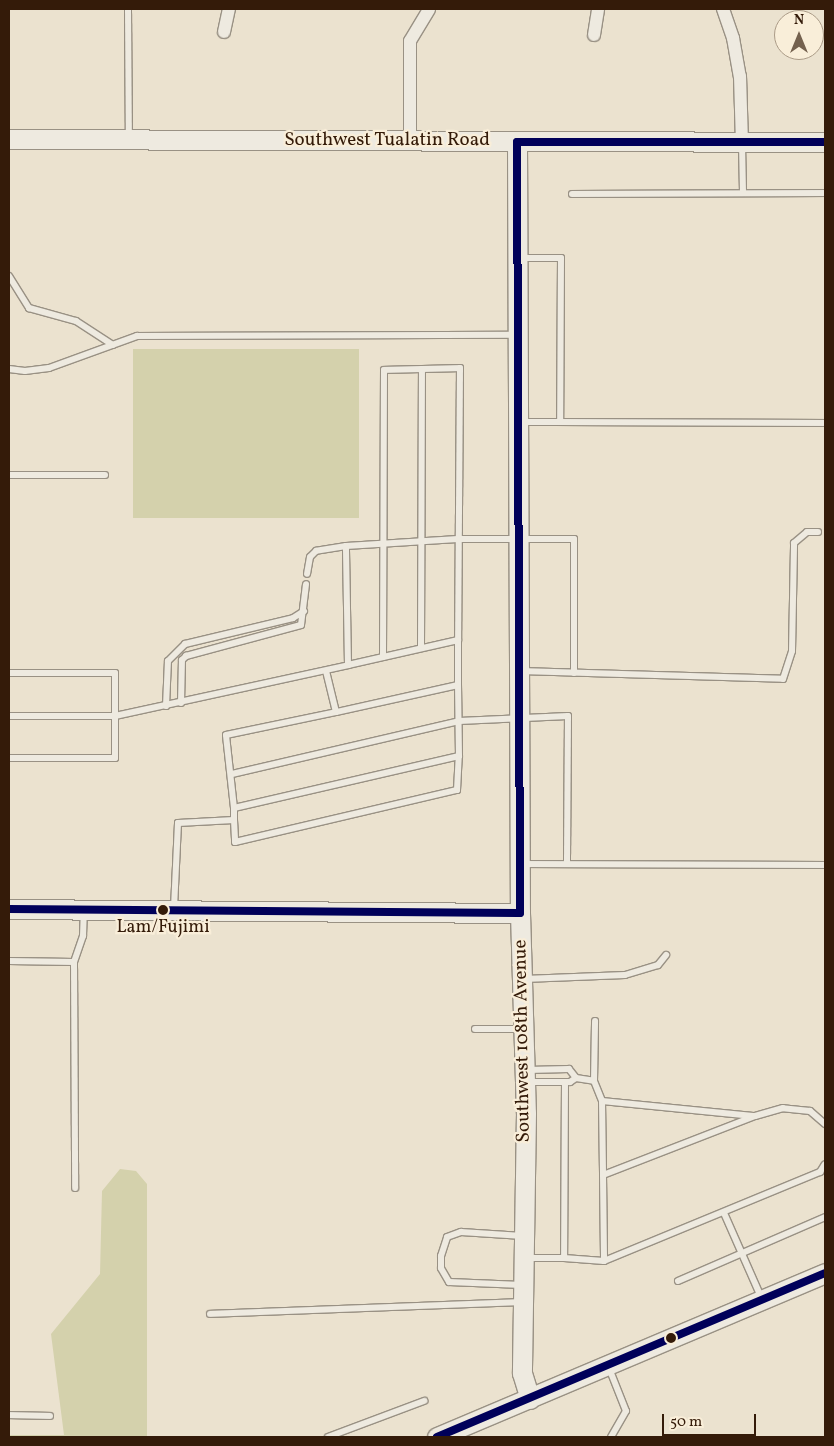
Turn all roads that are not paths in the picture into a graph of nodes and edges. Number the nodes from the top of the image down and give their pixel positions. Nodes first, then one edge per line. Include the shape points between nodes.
1 (128, 9) edge
2 (229, 9) edge
3 (429, 9) edge
4 (598, 9) edge
5 (723, 9) edge
6 (224, 32) dead end
7 (594, 35) dead end
8 (9, 139) edge
9 (129, 140) junction
10 (410, 141) junction
11 (517, 142) junction
12 (742, 142) junction
13 (825, 142) edge
14 (742, 193) junction
15 (825, 193) edge
16 (572, 194) dead end
17 (517, 258) junction
18 (9, 276) edge
19 (517, 335) junction
20 (113, 344) junction
21 (9, 368) edge
22 (422, 370) junction
23 (518, 422) junction
24 (560, 422) junction
25 (825, 423) edge
26 (9, 475) edge
27 (104, 475) dead end
28 (818, 532) dead end
29 (518, 538) junction
30 (458, 539) junction
31 (421, 541) junction
32 (383, 544) junction
33 (346, 546) junction
34 (307, 574) dead end
35 (306, 584) dead end
36 (304, 611) junction
37 (458, 640) junction
38 (421, 648) junction
39 (383, 657) junction
40 (348, 665) junction
41 (326, 671) junction
42 (519, 671) junction
43 (9, 673) edge
44 (574, 673) junction
45 (458, 686) junction
46 (181, 703) junction
47 (166, 706) junction
48 (336, 712) junction
49 (519, 715) junction
50 (9, 716) edge
51 (115, 716) junction
52 (459, 720) junction
53 (459, 756) junction
54 (9, 758) edge
55 (232, 774) junction
56 (234, 808) junction
57 (234, 820) junction
58 (520, 864) junction
59 (567, 864) junction
60 (825, 865) edge
61 (9, 909) edge
62 (84, 910) junction
63 (174, 910) junction
64 (520, 913) junction
65 (666, 955) dead end
66 (9, 961) edge
67 (74, 962) junction
68 (523, 979) junction
69 (595, 1021) dead end
70 (475, 1029) dead end
71 (525, 1029) junction
72 (526, 1076) junction
73 (576, 1078) junction
74 (594, 1081) junction
75 (565, 1082) junction
76 (602, 1101) junction
77 (754, 1116) junction
78 (825, 1124) edge
79 (825, 1164) edge
80 (603, 1175) junction
81 (75, 1188) dead end
82 (724, 1213) junction
83 (825, 1217) edge
84 (524, 1236) junction
85 (742, 1253) junction
86 (524, 1258) junction
87 (564, 1258) junction
88 (604, 1260) junction
89 (825, 1273) edge
90 (678, 1281) dead end
91 (522, 1293) junction
92 (762, 1300) junction
93 (210, 1314) dead end
94 (608, 1366) junction
95 (530, 1399) junction
96 (424, 1401) dead end
97 (9, 1415) edge
98 (50, 1416) dead end
99 (328, 1437) edge
100 (437, 1437) edge
101 (611, 1437) edge

1 - 9 lane
2 - 6 street
3 - 10 street via 410,41
4 - 7 street
5 - 12 street via 733,38 740,76
8 - 9 street, Southwest Tualatin Road
9 - 10 street, Southwest Tualatin Road
10 - 11 street, Southwest Tualatin Road
11 - 12 street, Southwest Tualatin Road
11 - 17 street, Southwest 108th Avenue
12 - 13 street, Southwest Tualatin Road
12 - 14 lane
14 - 15 lane
14 - 16 lane
17 - 19 street, Southwest 108th Avenue
17 - 24 lane via 560,258
18 - 20 lane via 29,308 76,321
19 - 20 lane via 137,336
19 - 23 street, Southwest 108th Avenue
20 - 21 lane via 49,368 25,371
22 - 30 lane via 460,368
22 - 31 lane
22 - 32 lane via 384,370
23 - 24 lane
23 - 29 street, Southwest 108th Avenue
24 - 25 lane
26 - 27 lane
28 - 44 lane via 807,532 794,543 792,651 783,679
29 - 30 lane
29 - 42 street, Southwest 108th Avenue
29 - 44 lane via 574,539
30 - 31 lane
30 - 37 lane
31 - 32 lane
31 - 38 lane
32 - 33 lane
32 - 39 lane
33 - 34 lane via 316,551 310,557
33 - 40 lane
35 - 36 lane
36 - 46 lane via 301,625 294,629 186,656 182,660
36 - 47 lane via 293,618 184,644 168,661
37 - 38 lane
37 - 45 lane
38 - 39 lane
39 - 40 lane
40 - 41 lane
41 - 46 lane
41 - 48 lane
42 - 44 lane
42 - 49 street, Southwest 108th Avenue
43 - 51 lane via 115,673
45 - 48 lane
45 - 52 lane
46 - 47 lane
47 - 51 lane
48 - 55 lane via 226,736
49 - 52 lane
49 - 58 street, Southwest 108th Avenue
49 - 59 lane via 568,716
50 - 51 lane
51 - 54 lane via 115,758
52 - 53 lane
52 - 55 lane
53 - 56 lane
53 - 57 lane via 457,790 234,842
55 - 56 lane
56 - 57 lane
57 - 63 lane via 178,823
58 - 59 lane
58 - 64 street, Southwest 108th Avenue
59 - 60 lane
61 - 62 street
62 - 63 street
62 - 67 lane via 83,936
63 - 64 street
64 - 68 street, Southwest 108th Avenue
65 - 68 lane via 658,965 625,976
66 - 67 lane
67 - 81 lane
68 - 71 street, Southwest 108th Avenue
69 - 74 lane
70 - 71 lane
71 - 72 street, Southwest 108th Avenue
72 - 73 lane via 569,1069
72 - 75 lane
72 - 84 street, Southwest 108th Avenue
73 - 74 lane
73 - 75 lane
74 - 76 lane
75 - 87 lane
76 - 77 lane
76 - 80 lane
77 - 78 lane via 784,1108 810,1111
77 - 80 lane
79 - 82 lane via 820,1172
80 - 88 lane
82 - 85 lane
82 - 88 lane
83 - 85 lane
84 - 86 street, Southwest 108th Avenue
84 - 91 lane via 460,1232 446,1237 441,1256 443,1273 449,1282
85 - 90 lane
85 - 92 lane
86 - 87 lane
86 - 91 street, Southwest 108th Avenue
87 - 88 lane
89 - 92 street
91 - 93 lane
91 - 95 street, Southwest 108th Avenue via 522,1373
92 - 94 street
94 - 95 street
94 - 101 lane via 626,1410
95 - 100 street
96 - 99 lane
97 - 98 lane

